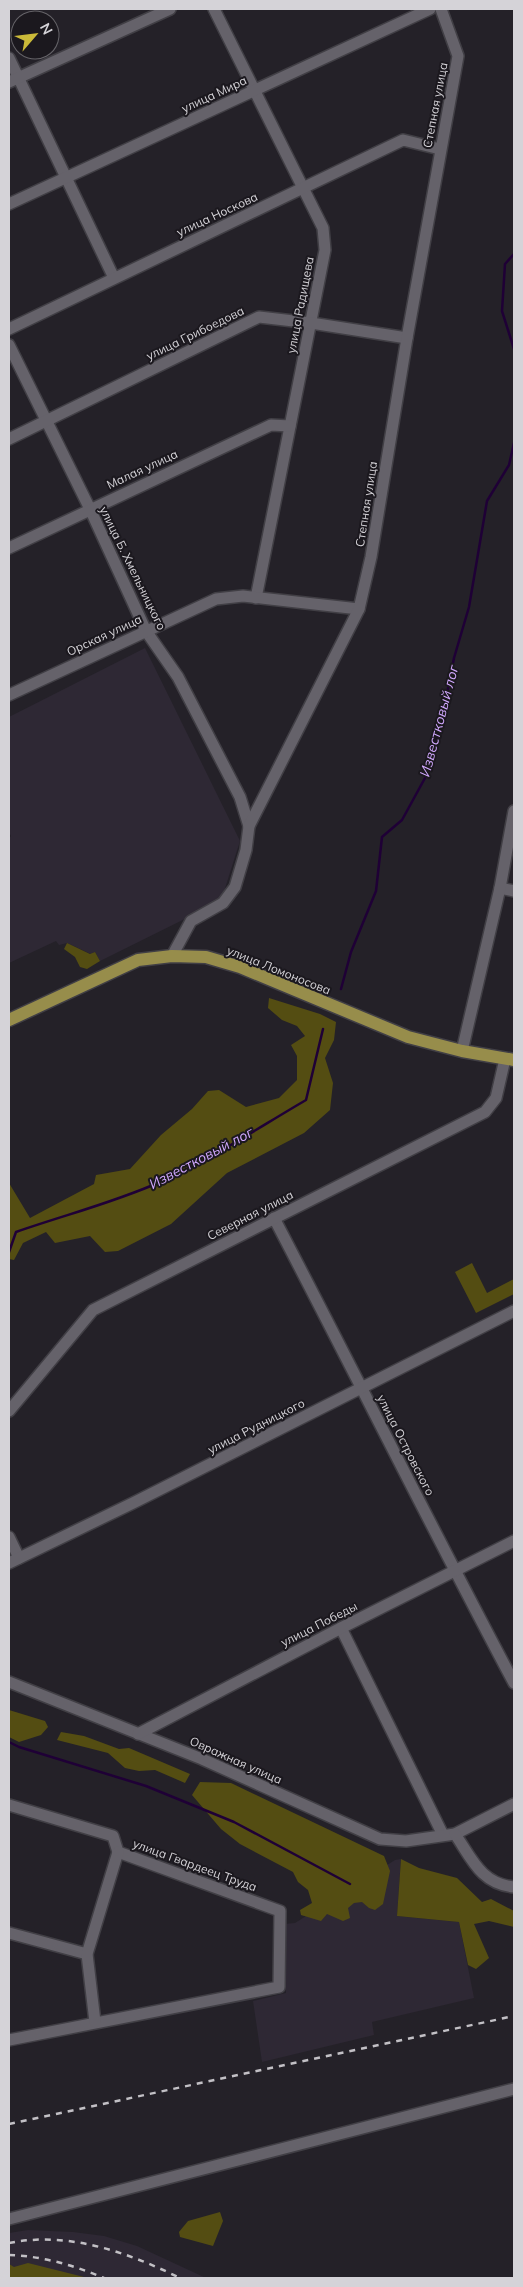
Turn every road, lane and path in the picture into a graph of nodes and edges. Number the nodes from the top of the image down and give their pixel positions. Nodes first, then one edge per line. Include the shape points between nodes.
1 (170, 9) edge
2 (214, 9) edge
3 (430, 9) edge
4 (442, 9) edge
5 (9, 58) edge
6 (14, 80) edge
7 (253, 90) junction
8 (440, 149) junction
9 (67, 176) junction
10 (304, 188) junction
11 (9, 204) edge
12 (114, 278) junction
13 (311, 322) junction
14 (9, 330) edge
15 (406, 338) junction
16 (9, 345) edge
17 (46, 422) junction
18 (290, 426) junction
19 (9, 439) edge
20 (90, 509) junction
21 (9, 548) edge
22 (256, 598) junction
23 (359, 609) junction
24 (146, 631) junction
25 (9, 695) edge
26 (514, 811) edge
27 (249, 826) junction
28 (500, 888) junction
29 (514, 891) edge
30 (172, 956) junction
31 (9, 1020) edge
32 (462, 1051) junction
33 (510, 1059) edge
34 (274, 1218) junction
35 (514, 1310) edge
36 (362, 1387) junction
37 (9, 1411) edge
38 (9, 1536) edge
39 (514, 1541) edge
40 (14, 1561) edge
41 (454, 1570) junction
42 (341, 1628) junction
43 (9, 1682) edge
44 (514, 1683) edge
45 (138, 1734) junction
46 (514, 1804) edge
47 (9, 1805) edge
48 (443, 1834) junction
49 (455, 1834) junction
50 (118, 1852) junction
51 (514, 1887) edge
52 (9, 1933) edge
53 (86, 1954) junction
54 (95, 2022) junction
55 (9, 2040) edge
56 (514, 2089) edge
57 (9, 2220) edge

1 - 6 street
2 - 7 street, улица Радищева
3 - 7 street, улица Мира
4 - 8 street, Степная улица via 458,56
5 - 6 street
6 - 9 street
7 - 9 street, улица Мира
7 - 10 street, улица Радищева
8 - 10 street, улица Носкова via 403,140
8 - 15 street, Степная улица
9 - 11 street, улица Мира
9 - 12 street
10 - 12 street, улица Носкова
10 - 13 street, улица Радищева via 323,228 325,250
12 - 14 street, улица Носкова
13 - 15 street, улица Грибоедова
13 - 17 street, улица Грибоедова via 259,317
13 - 18 street, улица Радищева
15 - 23 street, Степная улица via 371,557
16 - 17 street, улица Б. Хмельницкого
17 - 19 street, улица Грибоедова
17 - 20 street, улица Б. Хмельницкого
18 - 20 street, Малая улица via 271,425
18 - 22 street, улица Радищева
20 - 21 street, Малая улица
20 - 24 street, улица Б. Хмельницкого
22 - 23 street, Орская улица
22 - 24 street, Орская улица via 216,599
23 - 27 street, Степная улица
24 - 25 street, Орская улица
24 - 27 street, улица Б. Хмельницкого via 178,677 240,797
26 - 28 street
27 - 30 street, Степная улица via 235,887 224,903 191,921
28 - 29 street
28 - 32 street
30 - 31 main road, улица Ломоносова via 138,960
30 - 32 main road, улица Ломоносова via 206,957 240,967 408,1037
32 - 33 main road, улица Ломоносова
33 - 34 street, Северная улица via 496,1098 485,1112
34 - 36 street, улица Островского
34 - 37 street, Северная улица via 93,1310
35 - 36 street, улица Рудницкого
36 - 40 street, улица Рудницкого
36 - 41 street, улица Островского
38 - 40 street
39 - 41 street, улица Победы
41 - 42 street, улица Победы
41 - 44 street, улица Островского
42 - 45 street, улица Победы
42 - 48 street
43 - 45 street, Овражная улица
45 - 48 street, Овражная улица via 202,1759 380,1839 406,1841
46 - 49 street
47 - 50 street, улица Гвардеец Труда via 113,1836
48 - 49 street, Овражная улица
49 - 51 street via 486,1878
50 - 53 street
50 - 54 street, улица Гвардеец Труда via 280,1911 279,1987
52 - 53 street
53 - 54 street
54 - 55 street
56 - 57 street

